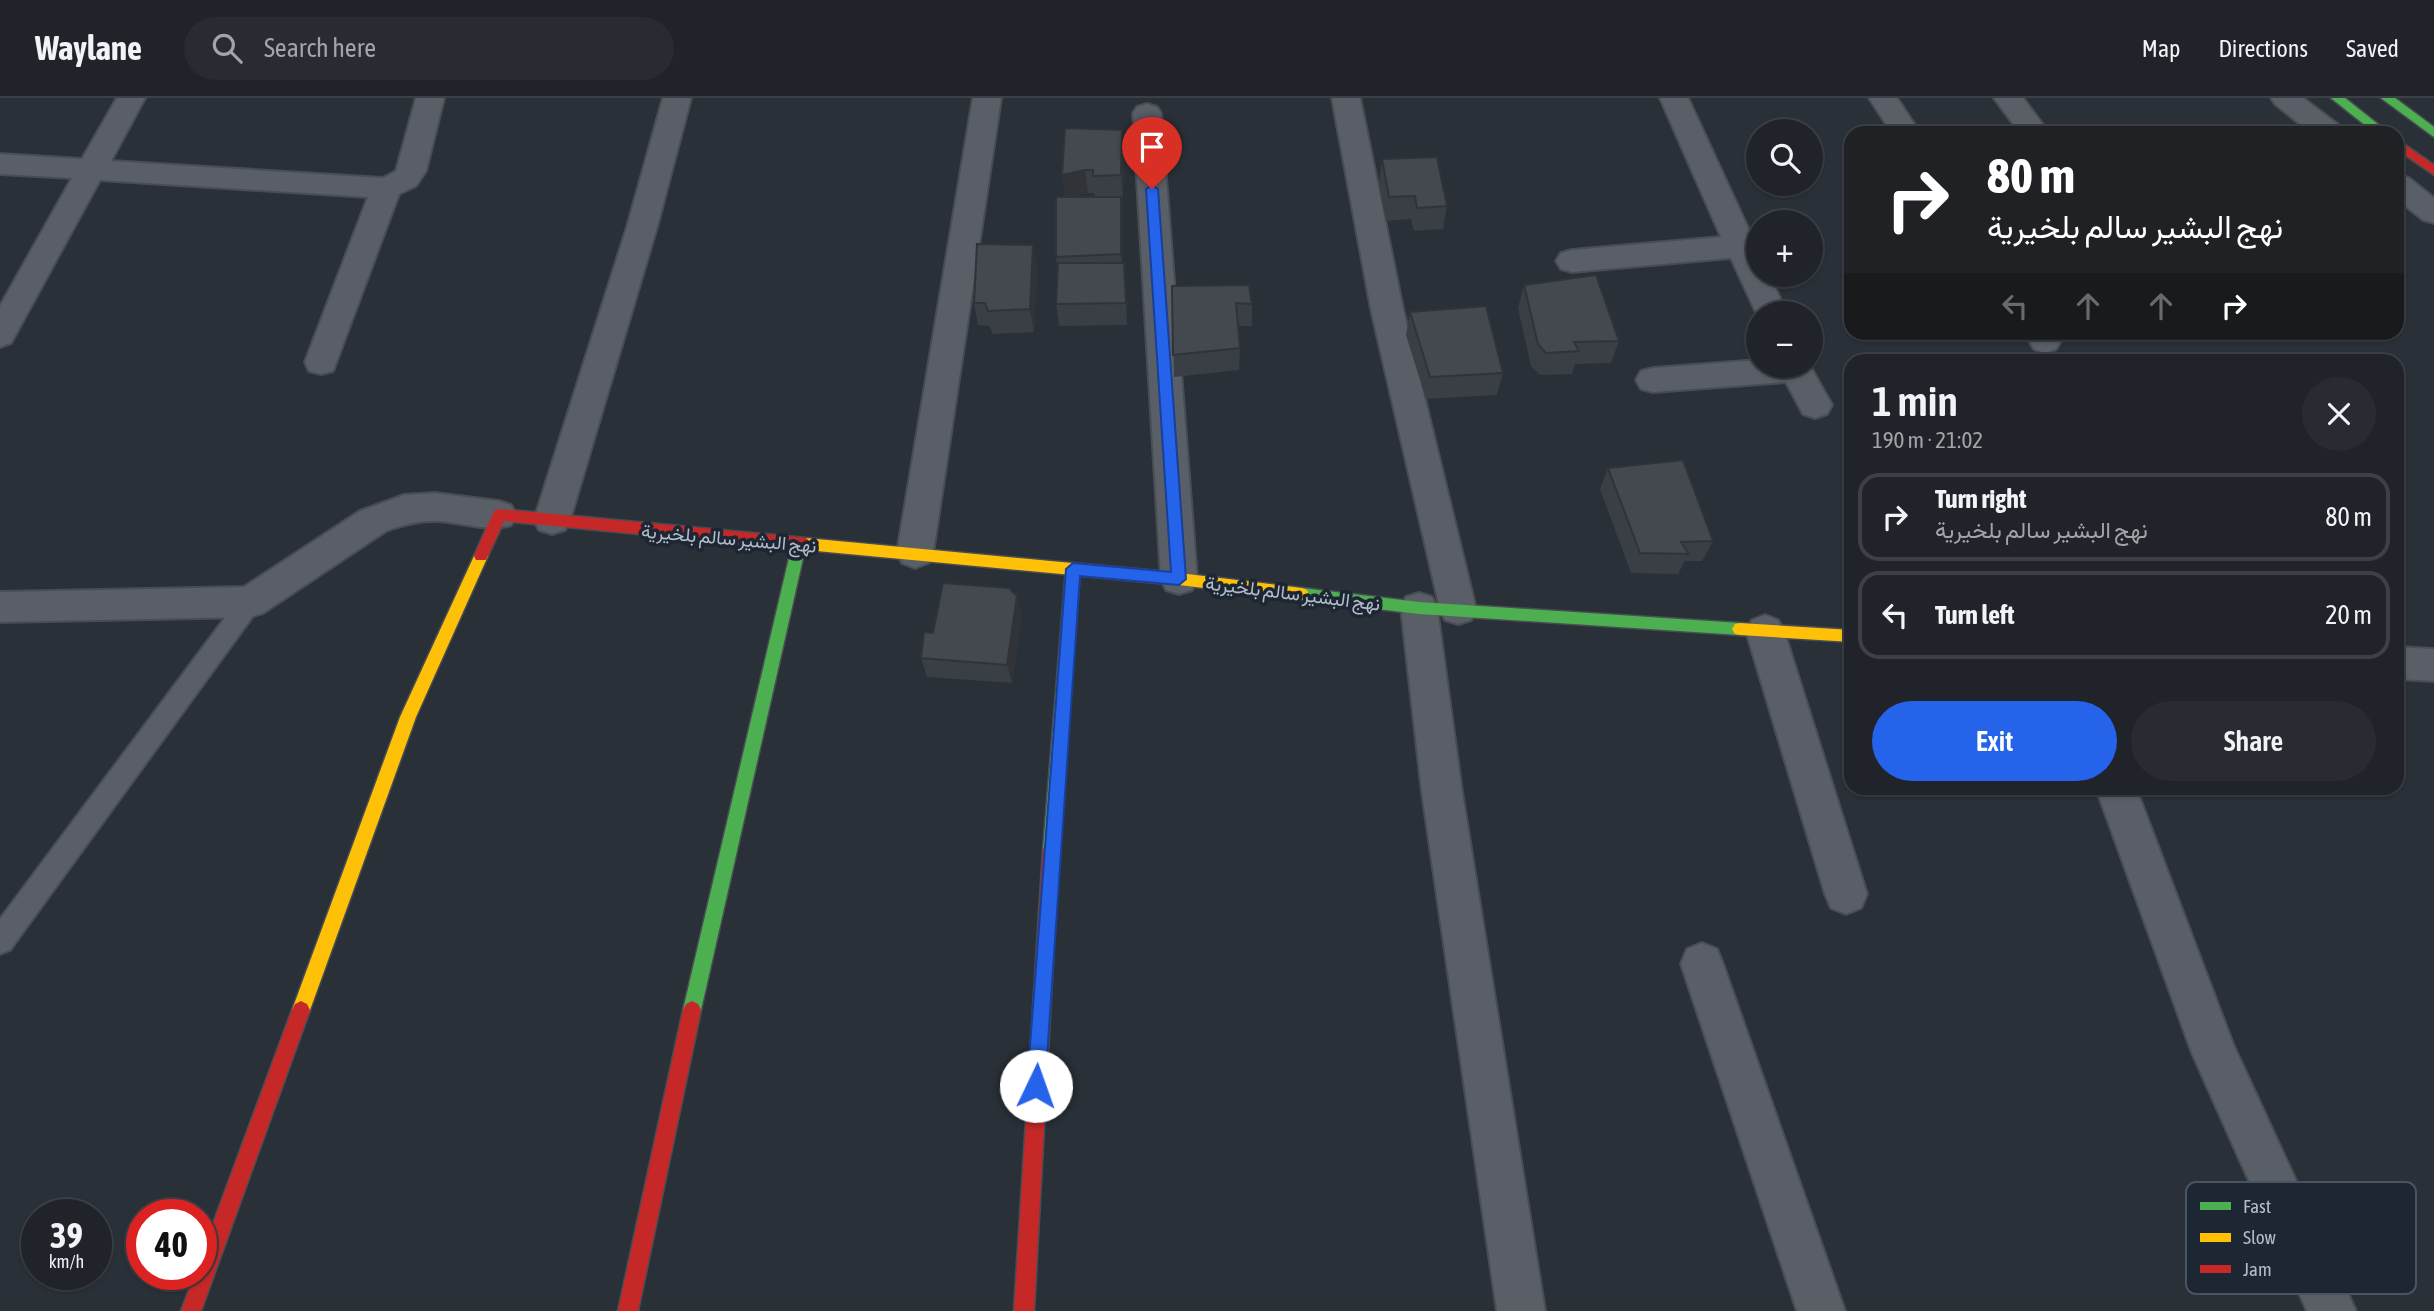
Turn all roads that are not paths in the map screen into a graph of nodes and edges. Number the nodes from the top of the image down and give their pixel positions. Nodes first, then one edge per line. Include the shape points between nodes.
1 (131, 98) edge
2 (430, 98) edge
3 (677, 98) edge
4 (986, 98) edge
5 (1346, 98) edge
6 (1674, 98) edge
7 (1883, 98) edge
8 (2008, 98) edge
9 (2285, 98) edge
10 (2337, 98) edge
11 (2387, 98) edge
12 (1147, 113) dead end
13 (1901, 126) edge
14 (2030, 126) edge
15 (2321, 126) edge
16 (2374, 126) edge
17 (2434, 133) edge
18 (2404, 149) edge
19 (0, 164) edge
20 (92, 170) junction
21 (2434, 172) edge
22 (386, 188) junction
23 (2404, 190) edge
24 (2434, 213) edge
25 (1741, 246) junction
26 (1572, 261) dead end
27 (1766, 301) edge
28 (0, 335) edge
29 (321, 362) dead end
30 (1746, 371) edge
31 (1801, 378) edge
32 (1653, 380) dead end
33 (1815, 405) dead end
34 (526, 518) junction
35 (799, 545) junction
36 (915, 554) junction
37 (1073, 569) junction
38 (1179, 579) junction
39 (250, 602) junction
40 (0, 607) edge
41 (1438, 608) junction
42 (1765, 631) junction
43 (1844, 636) edge
44 (2404, 663) edge
45 (2434, 665) edge
46 (2119, 795) edge
47 (1846, 894) dead end
48 (0, 941) edge
49 (1702, 964) dead end
50 (2273, 1182) edge
51 (2324, 1294) edge
52 (191, 1311) edge
53 (628, 1311) edge
54 (1024, 1311) edge
55 (1521, 1311) edge
56 (1821, 1311) edge
57 (2332, 1311) edge

1 - 20 street
2 - 22 street via 411,171 406,179
3 - 34 street via 642,227
4 - 36 street
5 - 41 street
6 - 25 street
7 - 13 street
8 - 14 street
9 - 15 street
10 - 16 street
11 - 17 street
12 - 38 street
18 - 21 street
19 - 20 street
20 - 22 street
20 - 28 street
22 - 29 street
23 - 24 street
25 - 26 street
25 - 27 street
30 - 32 street
31 - 33 street
34 - 35 street, نهج البشير سالم بلخيرية
34 - 39 street via 404,509 373,521
34 - 52 street via 408,717
35 - 36 street, نهج البشير سالم بلخيرية
35 - 53 street via 703,956
36 - 37 street, نهج البشير سالم بلخيرية
37 - 38 street, نهج البشير سالم بلخيرية
37 - 54 street via 1049,877
38 - 41 street, نهج البشير سالم بلخيرية
39 - 40 street
39 - 48 lane
41 - 42 street, نهج البشير سالم بلخيرية
41 - 55 street via 1446,818
42 - 43 street, نهج البشير سالم بلخيرية
42 - 47 street
44 - 45 street
46 - 50 street via 2214,1053
49 - 56 street
51 - 57 street

